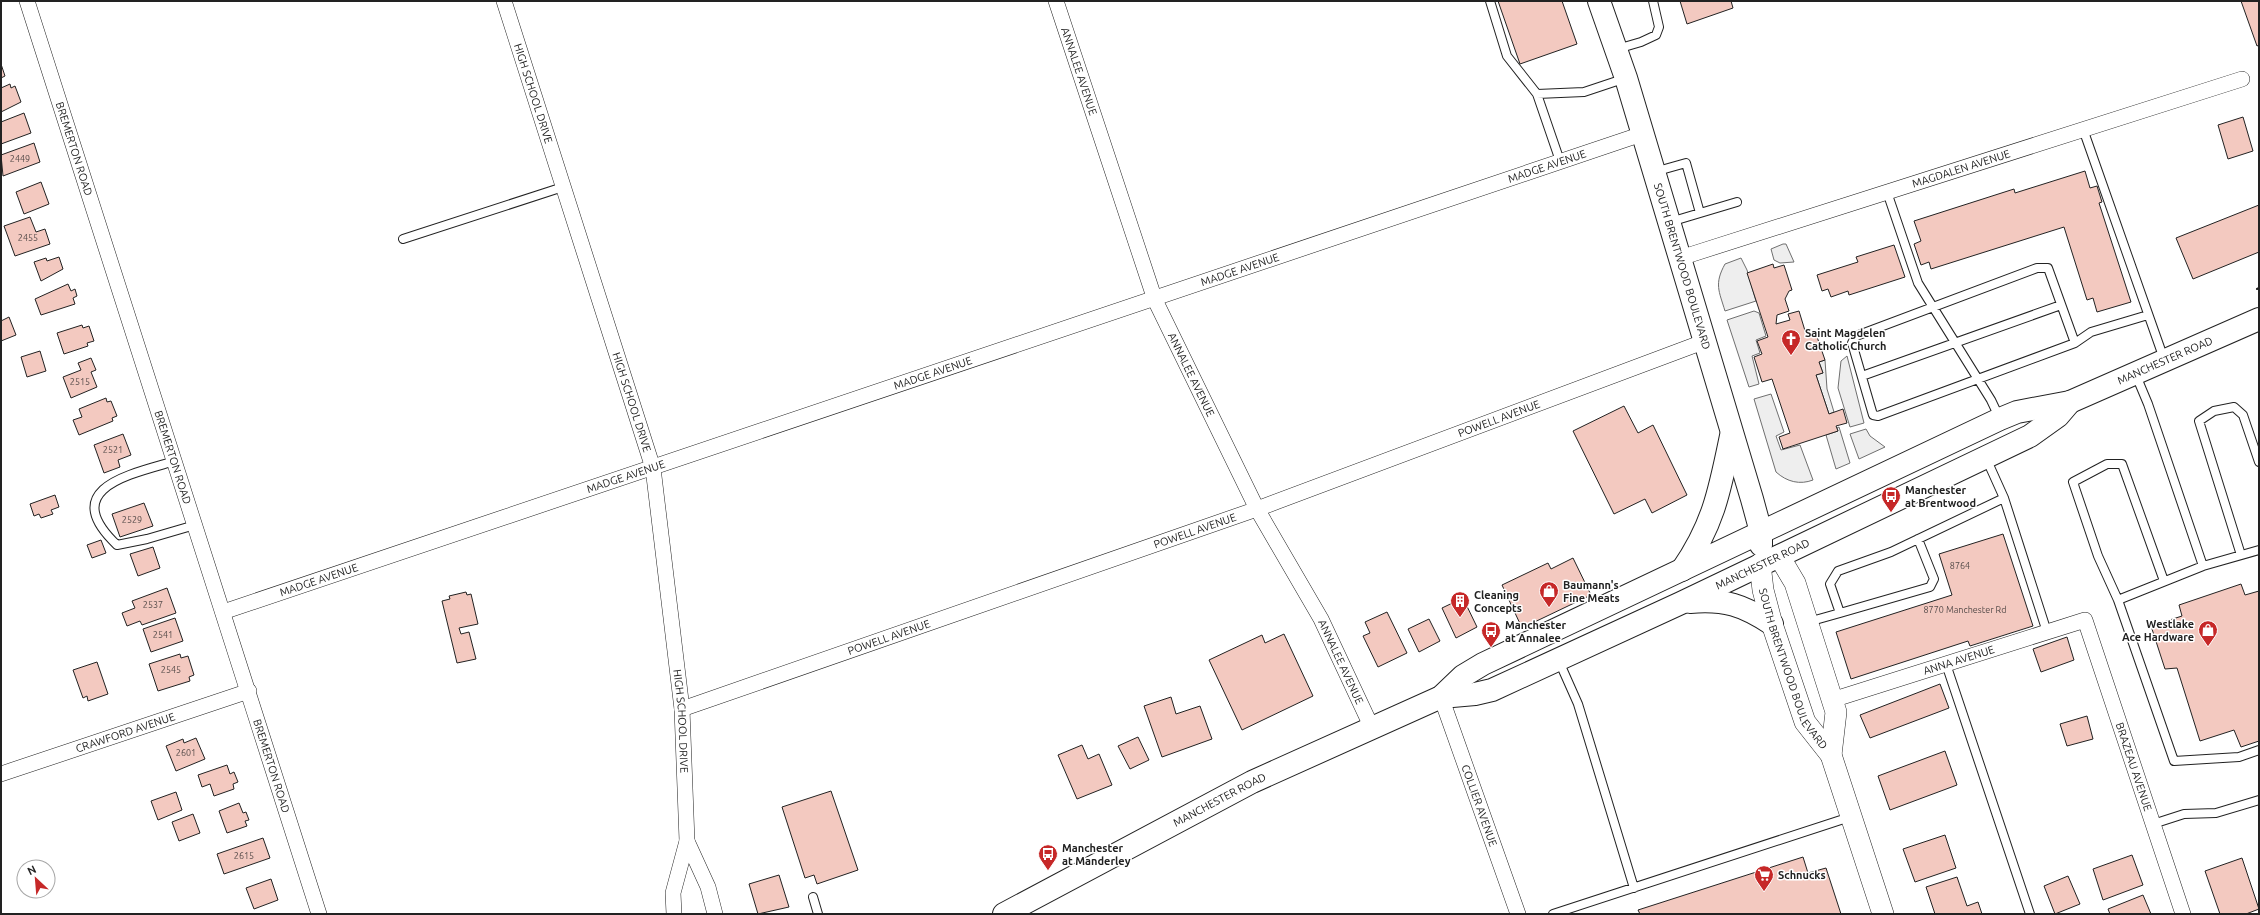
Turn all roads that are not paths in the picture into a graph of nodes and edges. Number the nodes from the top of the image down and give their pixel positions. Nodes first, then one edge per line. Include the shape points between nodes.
1 (27, 1) edge
2 (504, 1) edge
3 (1056, 1) edge
4 (1490, 1) edge
5 (1599, 1) edge
6 (1652, 1) edge
7 (1616, 49) junction
8 (1626, 78) junction
9 (2242, 79) dead end
10 (1537, 94) junction
11 (2083, 129) junction
12 (1642, 134) junction
13 (1560, 161) junction
14 (1654, 172) junction
15 (563, 187) junction
16 (1887, 192) junction
17 (1737, 202) dead end
18 (1700, 213) junction
19 (1669, 222) junction
20 (403, 239) dead end
21 (1680, 258) junction
22 (1155, 300) junction
23 (2062, 305) junction
24 (1932, 307) junction
25 (2148, 316) junction
26 (2259, 319) edge
27 (1704, 342) junction
28 (1954, 342) junction
29 (2075, 343) junction
30 (2164, 360) junction
31 (2135, 373) junction
32 (1862, 376) junction
33 (1978, 380) junction
34 (2070, 402) junction
35 (2000, 419) junction
36 (1732, 433) junction
37 (1985, 457) junction
38 (175, 461) junction
39 (2259, 462) edge
40 (653, 468) junction
41 (2004, 498) junction
42 (1257, 509) junction
43 (195, 525) junction
44 (1761, 532) junction
45 (1918, 539) junction
46 (2259, 550) edge
47 (2241, 555) junction
48 (1770, 560) junction
49 (2203, 566) junction
50 (1682, 570) junction
51 (2164, 581) junction
52 (2118, 600) junction
53 (1681, 602) junction
54 (223, 612) junction
55 (1840, 613) junction
56 (2085, 620) joint
57 (1807, 622) junction
58 (1772, 624) junction
59 (2047, 632) junction
60 (1558, 658) junction
61 (1946, 664) junction
62 (249, 691) junction
63 (1441, 697) junction
64 (1832, 700) junction
65 (682, 709) junction
66 (1372, 728) junction
67 (2259, 750) edge
68 (1831, 755) junction
69 (1, 774) edge
70 (2259, 800) edge
71 (1850, 817) junction
72 (2153, 824) junction
73 (687, 841) junction
74 (1634, 888) junction
75 (813, 897) dead end
76 (319, 914) edge
77 (674, 914) edge
78 (715, 914) edge
79 (818, 914) edge
80 (1004, 914) edge
81 (1518, 914) edge
82 (1553, 914) edge
83 (1883, 914) edge
84 (2030, 914) edge
85 (2183, 914) edge

1 - 38 street, BREMERTON ROAD
2 - 15 street, HIGH SCHOOL DRIVE
3 - 22 street, ANNALEE AVENUE
4 - 10 lane via 1508,56
5 - 7 main road, SOUTH BRENTWOOD BOULEVARD
6 - 7 lane via 1659,27 1656,35
7 - 8 main road, SOUTH BRENTWOOD BOULEVARD
8 - 10 lane via 1584,92
8 - 12 main road, SOUTH BRENTWOOD BOULEVARD
9 - 11 street, MAGDALEN AVENUE
10 - 13 lane
11 - 16 street, MAGDALEN AVENUE
11 - 25 lane
12 - 13 street, MADGE AVENUE
12 - 14 main road, SOUTH BRENTWOOD BOULEVARD
13 - 22 street, MADGE AVENUE
14 - 18 lane via 1686,163
14 - 19 main road, SOUTH BRENTWOOD BOULEVARD
15 - 20 lane
15 - 40 street, HIGH SCHOOL DRIVE
16 - 21 street, MAGDALEN AVENUE
16 - 24 lane via 1918,283
17 - 18 lane
18 - 19 lane
19 - 21 main road, SOUTH BRENTWOOD BOULEVARD
21 - 27 main road, SOUTH BRENTWOOD BOULEVARD
22 - 40 street, MADGE AVENUE
22 - 42 street, ANNALEE AVENUE
23 - 24 lane via 2048,268 2037,268
23 - 28 lane
23 - 29 lane
24 - 28 lane
24 - 32 lane via 1856,336 1852,343
25 - 29 lane via 2091,332
25 - 30 lane
26 - 30 main road, MANCHESTER ROAD
27 - 36 main road, SOUTH BRENTWOOD BOULEVARD
27 - 42 street, POWELL AVENUE
28 - 32 lane
28 - 33 lane
29 - 33 lane
30 - 31 main road, MANCHESTER ROAD
31 - 34 main road, MANCHESTER ROAD
31 - 49 lane
32 - 33 lane via 1873,415 1878,416
33 - 35 lane
34 - 35 main road, MANCHESTER ROAD via 2017,412
34 - 37 main road, MANCHESTER ROAD via 2043,428
35 - 44 main road, MANCHESTER ROAD
36 - 44 main road, SOUTH BRENTWOOD BOULEVARD
36 - 50 main road via 1714,511 1703,536
37 - 41 lane
37 - 48 main road, MANCHESTER ROAD
38 - 43 street, BREMERTON ROAD
38 - 43 lane via 127,475 107,485 98,495 94,507 99,523 117,545
39 - 47 lane via 2243,415 2234,407 2214,411 2199,421
40 - 54 street, MADGE AVENUE
40 - 65 street, HIGH SCHOOL DRIVE
41 - 45 lane
41 - 59 lane
42 - 65 street, POWELL AVENUE
42 - 66 street, ANNALEE AVENUE via 1321,619
43 - 54 street, BREMERTON ROAD
44 - 48 main road, SOUTH BRENTWOOD BOULEVARD
44 - 50 main road, MANCHESTER ROAD
45 - 55 lane via 1891,552 1838,571 1830,584
45 - 55 lane via 1934,579 1930,587
46 - 47 lane
47 - 49 lane
48 - 53 main road, MANCHESTER ROAD
48 - 57 main road, SOUTH BRENTWOOD BOULEVARD via 1795,583
48 - 58 main road, SOUTH BRENTWOOD BOULEVARD via 1763,590
49 - 51 lane
50 - 63 main road, MANCHESTER ROAD via 1483,664 1463,676
51 - 52 lane
51 - 52 lane via 2122,464 2107,464 2073,482 2098,556
52 - 67 lane via 2174,761 2239,757
53 - 58 main road via 1707,600 1735,604
53 - 60 main road, MANCHESTER ROAD
54 - 62 street, BREMERTON ROAD
55 - 57 lane
56 - 59 street, ANNA AVENUE
56 - 72 street, BRAZEAU AVENUE
57 - 64 main road, SOUTH BRENTWOOD BOULEVARD
58 - 68 main road, SOUTH BRENTWOOD BOULEVARD via 1806,722
59 - 61 street, ANNA AVENUE
60 - 63 main road, MANCHESTER ROAD via 1492,690
60 - 74 lane via 1578,704
61 - 64 street, ANNA AVENUE
61 - 84 lane
62 - 69 street, CRAWFORD AVENUE
62 - 76 street, BREMERTON ROAD
63 - 66 main road, MANCHESTER ROAD
63 - 81 street, COLLIER AVENUE
64 - 68 main road, SOUTH BRENTWOOD BOULEVARD via 1836,712
65 - 73 street, HIGH SCHOOL DRIVE
66 - 80 main road, MANCHESTER ROAD via 1247,785
68 - 71 main road, SOUTH BRENTWOOD BOULEVARD
70 - 72 lane via 2216,813 2184,814
71 - 74 lane
71 - 83 main road, SOUTH BRENTWOOD BOULEVARD
72 - 85 street, BRAZEAU AVENUE
73 - 77 street, HIGH SCHOOL DRIVE via 673,893
73 - 78 street, HIGH SCHOOL DRIVE via 708,887
74 - 82 lane
75 - 79 lane

